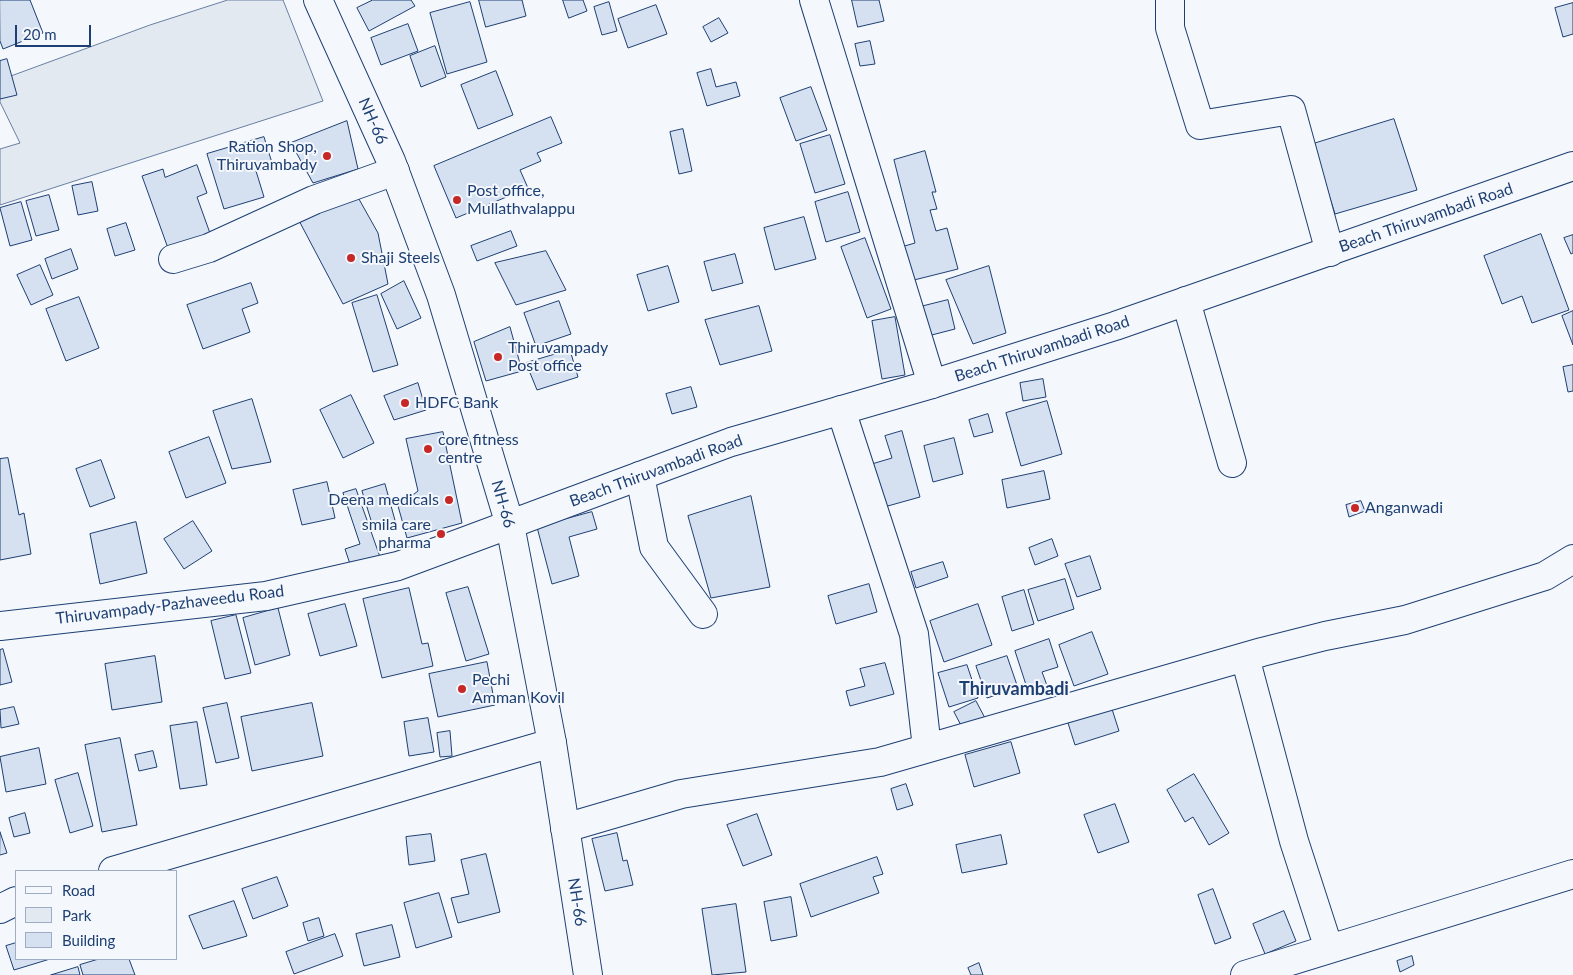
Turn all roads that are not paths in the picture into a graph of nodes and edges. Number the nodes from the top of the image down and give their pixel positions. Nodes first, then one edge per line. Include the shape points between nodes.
1 (318, 0) edge
2 (814, 0) edge
3 (1170, 0) edge
4 (1573, 166) edge
5 (395, 170) junction
6 (1330, 252) junction
7 (173, 259) dead end
8 (1186, 302) junction
9 (932, 384) junction
10 (841, 410) junction
11 (1232, 463) dead end
12 (640, 476) junction
13 (510, 525) junction
14 (1573, 559) edge
15 (703, 614) dead end
16 (0, 626) edge
17 (1245, 657) junction
18 (552, 743) junction
19 (927, 748) junction
20 (565, 828) junction
21 (116, 870) edge
22 (1573, 874) edge
23 (15, 902) edge
24 (0, 909) edge
25 (1329, 949) junction
26 (588, 975) edge
27 (1245, 975) edge

1 - 5 street, NH-66
2 - 9 street
3 - 6 street via 1170,28 1200,125 1291,110
4 - 6 street, Beach Thiruvambadi Road
5 - 7 street via 314,200 209,248
5 - 13 street, NH-66 via 441,295
6 - 8 street, Beach Thiruvambadi Road
8 - 9 street, Beach Thiruvambadi Road
8 - 11 street
9 - 10 street, Beach Thiruvambadi Road
10 - 12 street, Beach Thiruvambadi Road via 731,442
10 - 19 street via 914,634
12 - 13 street, Beach Thiruvambadi Road
12 - 15 street via 654,547
13 - 16 street, Thiruvampady-Pazhaveedu Road via 398,566 266,596
13 - 18 street, NH-66
14 - 17 street via 1545,576 1406,620 1325,636
17 - 19 street
17 - 25 street via 1294,841
18 - 20 street, NH-66
18 - 21 street
19 - 20 street via 880,762 681,794
20 - 26 street, NH-66
22 - 25 street
23 - 24 street
25 - 27 street

